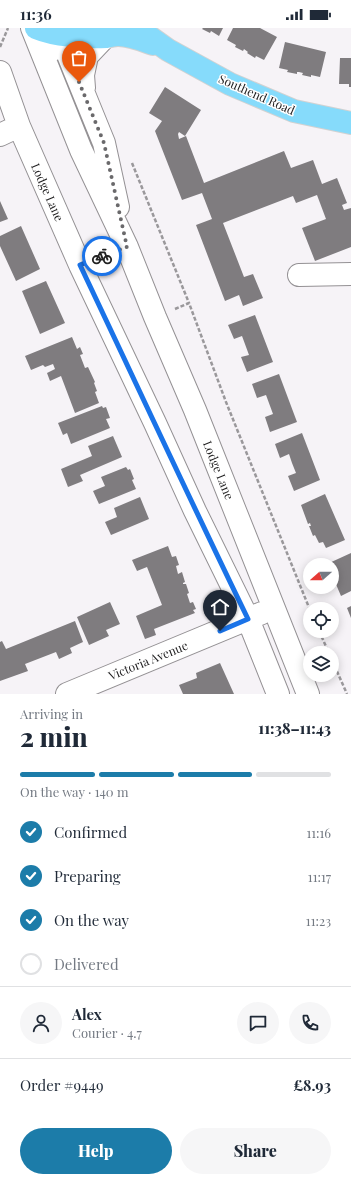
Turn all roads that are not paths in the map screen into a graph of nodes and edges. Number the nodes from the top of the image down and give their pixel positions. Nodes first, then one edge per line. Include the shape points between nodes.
1 (32, 28) edge
2 (36, 28) edge
3 (137, 28) edge
4 (60, 30) edge
5 (105, 37) junction
6 (168, 50) junction
7 (0, 72) edge
8 (54, 80) junction
9 (84, 94) junction
10 (351, 123) edge
11 (20, 126) junction
12 (0, 135) edge
13 (127, 247) junction
14 (80, 265) junction
15 (351, 274) edge
16 (299, 275) dead end
17 (274, 608) junction
18 (248, 619) junction
19 (67, 694) edge
20 (278, 694) edge
21 (308, 694) edge

1 - 8 street, Lodge Lane
2 - 4 main road, Southend Road
3 - 6 main road, Southend Road
4 - 5 main road, Southend Road
4 - 8 street via 52,44
4 - 9 street, Lodge Lane
5 - 6 main road, Southend Road via 118,35
5 - 9 street, Lodge Lane via 87,56 83,74
6 - 10 main road, Southend Road via 230,84 294,111
7 - 11 street, Lodge Lane
8 - 13 street, Lodge Lane via 81,150
9 - 13 street, Lodge Lane via 104,143
11 - 12 street
11 - 14 street, Lodge Lane
13 - 14 street
13 - 17 street, Lodge Lane
14 - 18 street, Lodge Lane
15 - 16 street
17 - 18 street, Victoria Avenue
17 - 21 street, Lodge Lane
18 - 19 street, Victoria Avenue
18 - 20 street, Lodge Lane

